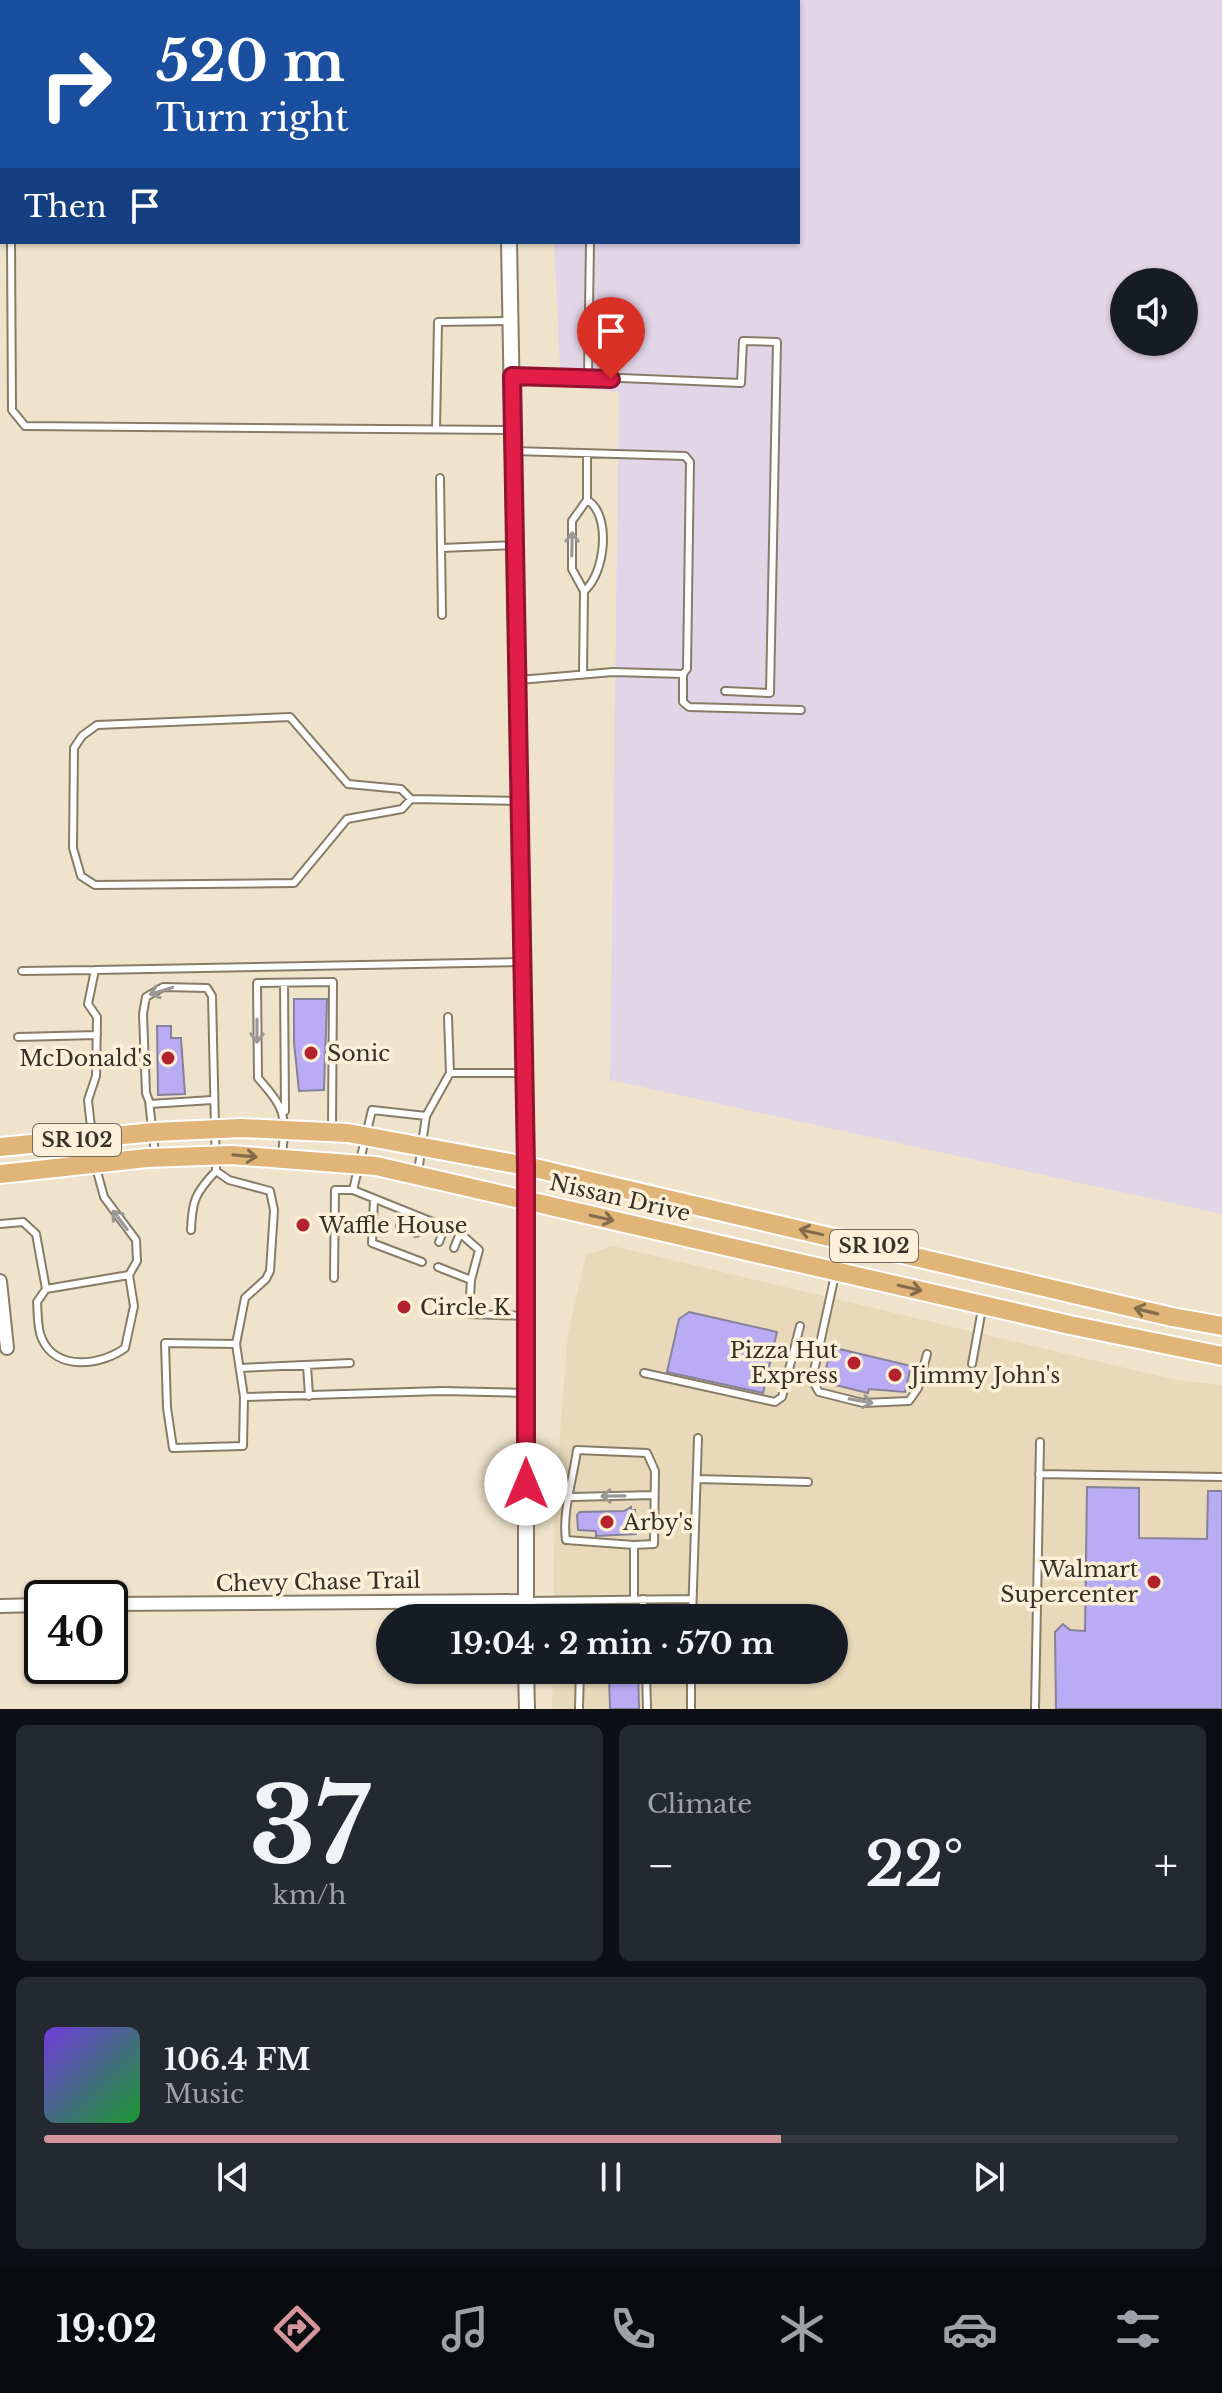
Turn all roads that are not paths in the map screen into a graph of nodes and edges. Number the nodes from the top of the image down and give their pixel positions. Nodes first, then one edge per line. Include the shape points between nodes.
1 (11, 244) edge
2 (509, 244) edge
3 (590, 244) edge
4 (511, 321) junction
5 (512, 376) junction
6 (588, 377) junction
7 (436, 429) junction
8 (513, 430) junction
9 (513, 451) junction
10 (587, 454) junction
11 (440, 478) dead end
12 (587, 500) junction
13 (515, 545) junction
14 (441, 548) junction
15 (584, 591) junction
16 (442, 615) dead end
17 (583, 674) junction
18 (683, 674) junction
19 (517, 680) junction
20 (725, 691) dead end
21 (801, 710) dead end
22 (411, 799) junction
23 (519, 801) junction
24 (522, 962) junction
25 (335, 966) junction
26 (256, 967) junction
27 (207, 968) junction
28 (95, 970) junction
29 (22, 971) dead end
30 (333, 982) junction
31 (257, 983) junction
32 (284, 983) junction
33 (207, 988) junction
34 (448, 1017) dead end
35 (97, 1035) junction
36 (18, 1037) dead end
37 (450, 1073) junction
38 (524, 1073) junction
39 (212, 1100) junction
40 (150, 1104) junction
41 (426, 1116) junction
42 (285, 1122) junction
43 (213, 1129) junction
44 (154, 1132) junction
45 (331, 1132) junction
46 (367, 1136) junction
47 (90, 1138) junction
48 (0, 1147) edge
49 (423, 1147) junction
50 (155, 1158) junction
51 (282, 1159) junction
52 (215, 1163) junction
53 (95, 1164) junction
54 (361, 1165) junction
55 (526, 1166) junction
56 (0, 1174) edge
57 (417, 1176) junction
58 (353, 1190) junction
59 (374, 1199) junction
60 (526, 1200) junction
61 (405, 1212) junction
62 (422, 1218) junction
63 (0, 1224) edge
64 (400, 1226) dead end
65 (445, 1227) junction
66 (191, 1230) dead end
67 (416, 1233) dead end
68 (460, 1233) junction
69 (394, 1241) dead end
70 (439, 1242) dead end
71 (410, 1248) dead end
72 (454, 1248) dead end
73 (390, 1250) junction
74 (406, 1256) junction
75 (422, 1262) dead end
76 (444, 1267) dead end
77 (836, 1271) junction
78 (129, 1275) junction
79 (334, 1278) dead end
80 (471, 1280) junction
81 (0, 1281) edge
82 (46, 1289) junction
83 (983, 1305) junction
84 (526, 1316) junction
85 (2, 1319) edge
86 (800, 1326) dead end
87 (1222, 1326) edge
88 (236, 1344) junction
89 (7, 1348) dead end
90 (927, 1354) dead end
91 (1222, 1356) edge
92 (350, 1363) dead end
93 (972, 1364) dead end
94 (307, 1365) junction
95 (240, 1368) junction
96 (644, 1373) dead end
97 (526, 1393) junction
98 (309, 1396) junction
99 (244, 1397) junction
100 (698, 1438) dead end
101 (1040, 1442) dead end
102 (1039, 1474) junction
103 (1222, 1477) edge
104 (697, 1479) junction
105 (808, 1482) dead end
106 (654, 1495) junction
107 (571, 1497) junction
108 (634, 1545) junction
109 (634, 1599) junction
110 (643, 1599) junction
111 (692, 1599) junction
112 (526, 1601) junction
113 (128, 1604) edge
114 (643, 1604) edge
115 (692, 1604) edge
116 (24, 1605) edge
117 (0, 1606) edge
118 (526, 1684) edge
119 (580, 1684) edge
120 (646, 1684) edge
121 (691, 1684) edge
122 (527, 1709) edge
123 (579, 1709) edge
124 (647, 1709) edge
125 (691, 1709) edge
126 (1035, 1709) edge

1 - 7 lane via 12,410 25,426
2 - 4 street
3 - 6 lane
4 - 5 street
4 - 7 lane via 438,322
5 - 6 lane
5 - 8 street
6 - 20 lane via 741,383 743,341 777,342 770,693
7 - 8 lane
8 - 9 street
9 - 10 lane
9 - 13 street
10 - 12 lane
10 - 18 lane via 685,456 690,462
11 - 14 lane
15 -> 12 lane via 572,569 572,521
12 - 15 lane via 600,518 601,565
13 - 14 lane
13 - 19 street
14 - 16 lane
15 - 17 lane
17 - 18 lane
17 - 19 lane
18 - 21 lane via 683,702 689,707
19 - 23 street
22 - 22 lane via 402,809 347,819 294,883 95,885 81,876 73,848 74,748 97,725 290,717 348,784 401,789
22 - 23 lane
23 - 24 street
24 - 25 lane
24 - 38 street
25 - 26 lane
25 - 30 lane
26 - 27 lane
26 - 31 lane
27 - 28 lane
27 - 33 lane
28 - 29 lane
28 - 35 lane via 88,1004 97,1017
30 - 32 lane
30 - 45 lane
31 - 32 lane
31 -> 42 lane via 258,1078 275,1097
32 - 42 lane
33 - 39 lane via 212,996
33 -> 40 lane via 163,987 146,997
34 - 37 lane
35 - 36 lane
35 - 47 lane via 96,1076 88,1100
37 - 38 lane
37 - 41 lane
38 - 55 street
39 - 40 lane
39 - 43 lane
40 - 44 lane
41 - 46 lane via 372,1110
41 - 49 lane
42 - 43 main road, Nissan Drive / SR 102
42 - 45 main road, Nissan Drive / SR 102
42 - 51 lane
43 - 44 main road, Nissan Drive / SR 102
43 - 52 lane
44 - 47 main road, Nissan Drive / SR 102
44 - 50 lane
45 - 46 main road, Nissan Drive / SR 102
46 - 49 main road, Nissan Drive / SR 102
46 - 54 lane
47 - 48 main road, Nissan Drive / SR 102
47 - 53 lane
49 - 55 main road, Nissan Drive / SR 102
49 - 57 lane
50 - 52 main road, Nissan Drive / SR 102
50 - 53 main road, Nissan Drive / SR 102
52 -> 51 main road, Nissan Drive / SR 102
51 - 54 main road, Nissan Drive / SR 102
52 - 66 lane via 192,1203
52 - 88 lane via 229,1180 270,1191 274,1210 270,1271 245,1298
53 - 56 main road, Nissan Drive / SR 102
78 -> 53 lane via 137,1261 136,1240 104,1197
54 - 57 main road, Nissan Drive / SR 102
54 - 58 lane
55 - 60 street
87 -> 55 main road, Nissan Drive / SR 102
57 - 60 main road, Nissan Drive / SR 102
58 - 59 lane
58 - 79 lane via 335,1190
59 - 61 lane
59 - 73 lane via 372,1243
60 -> 77 main road, Nissan Drive / SR 102
60 - 84 street
61 - 62 lane
61 - 64 lane
62 - 65 lane
62 - 67 lane
63 - 82 lane via 23,1222 36,1234
65 - 68 lane
65 - 70 lane
68 - 72 lane
68 - 80 lane via 479,1250
69 - 73 lane
71 - 74 lane
73 - 74 lane
74 - 75 lane
76 - 80 lane
77 -> 83 main road, Nissan Drive / SR 102
77 -> 90 lane via 812,1380 819,1392 863,1403 909,1401
78 - 82 lane
78 - 82 lane via 134,1306 125,1348 90,1363 54,1353 42,1340 37,1302
80 - 84 lane via 469,1314
81 - 85 street
83 - 91 main road, Nissan Drive / SR 102
83 - 93 lane
84 - 97 street
85 - 89 street
86 - 96 lane via 782,1397 775,1402
88 - 95 lane
88 - 99 lane via 165,1343 173,1448 243,1446
92 - 94 lane
94 - 95 lane
94 - 98 lane
95 - 99 lane
97 - 98 lane
97 - 112 street
98 - 99 lane
100 - 104 lane
101 - 102 lane
102 - 103 lane
102 - 126 lane
104 - 105 lane
104 - 111 lane
106 -> 107 lane
106 - 107 lane via 655,1471 647,1453 577,1450
106 - 108 lane via 654,1544
107 - 108 lane via 563,1518 566,1540
108 - 109 lane
109 - 110 lane
109 - 112 lane
110 - 111 lane
110 - 114 lane
111 - 115 lane
112 - 113 street, Chevy Chase Trail
116 - 117 street
118 - 122 street
119 - 123 lane
120 - 124 lane
121 - 125 lane

